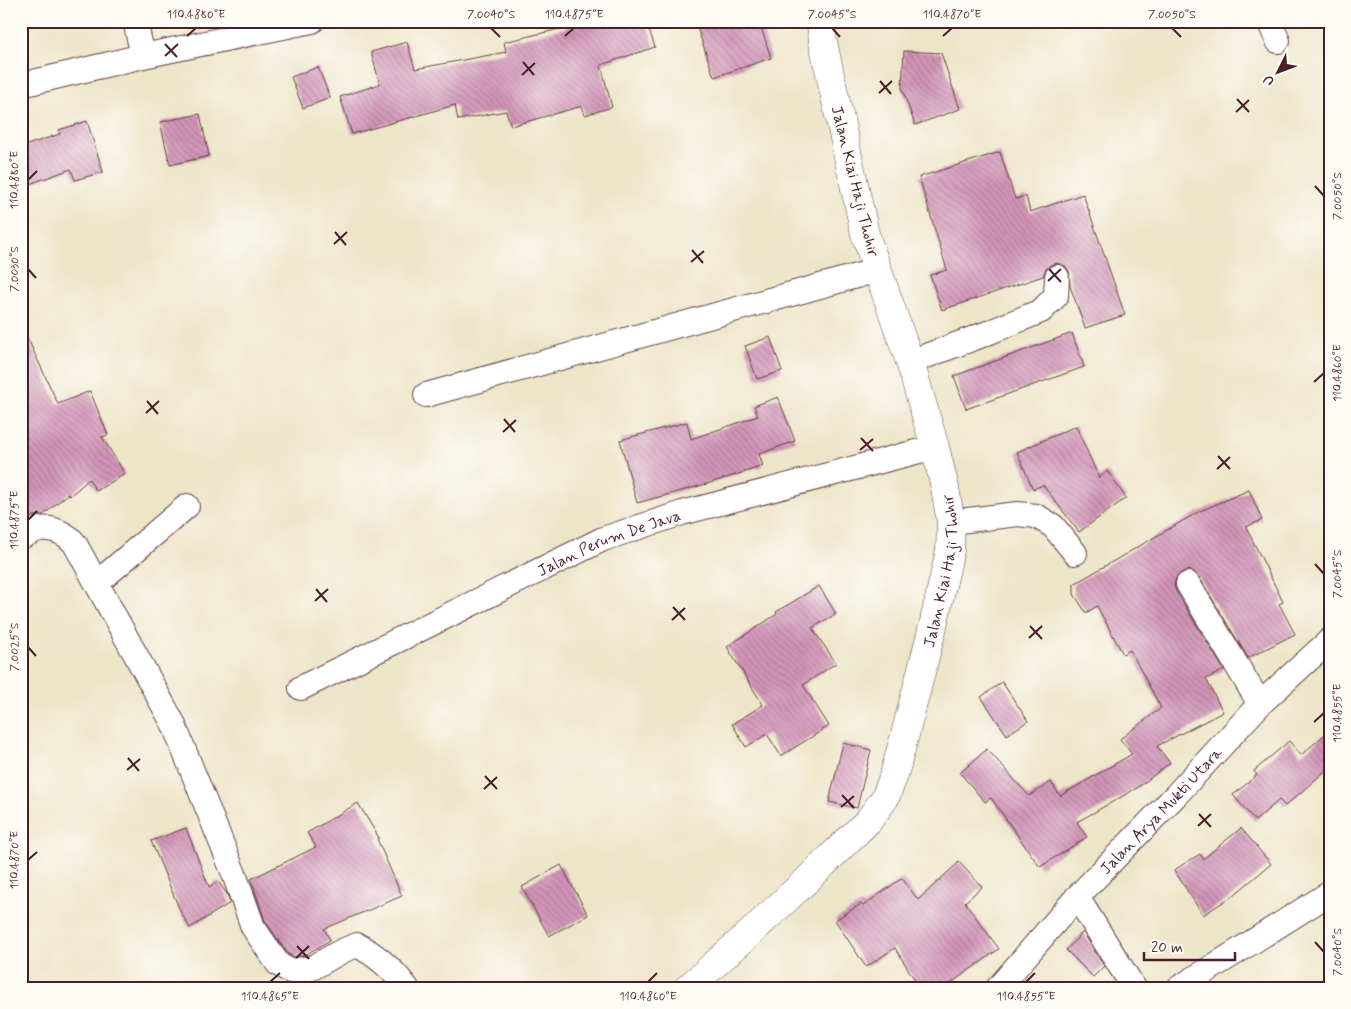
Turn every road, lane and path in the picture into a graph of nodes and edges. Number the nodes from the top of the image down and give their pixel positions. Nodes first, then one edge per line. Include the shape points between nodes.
1 (135, 21) edge
2 (312, 21) edge
3 (821, 21) edge
4 (143, 56) junction
5 (21, 85) edge
6 (878, 270) junction
7 (1057, 277) dead end
8 (910, 362) junction
9 (426, 395) dead end
10 (935, 446) junction
11 (187, 506) dead end
12 (951, 522) junction
13 (21, 537) edge
14 (1076, 553) dead end
15 (97, 583) junction
16 (1188, 584) dead end
17 (1330, 640) edge
18 (301, 688) dead end
19 (1260, 704) junction
20 (1330, 893) edge
21 (1077, 897) junction
22 (407, 988) edge
23 (688, 988) edge
24 (998, 988) edge
25 (1134, 988) edge
26 (1179, 988) edge

1 - 4 street
2 - 4 street
3 - 6 street, Jalan Kiai Haji Thohir via 865,234
4 - 5 street
6 - 8 street, Jalan Kiai Haji Thohir
6 - 9 street
7 - 8 street via 1056,296 1041,311
8 - 10 street, Jalan Kiai Haji Thohir
10 - 12 street, Jalan Kiai Haji Thohir
10 - 18 street, Jalan Perum De Java via 682,513 604,539
11 - 15 street
12 - 14 street via 1018,514 1036,516 1053,526
12 - 23 street, Jalan Kiai Haji Thohir via 950,550 938,607 899,758 885,798 869,820 807,880
13 - 15 street via 40,529 54,530 71,539
15 - 22 street via 173,723 253,928 278,964 290,971 312,968 357,945 371,952
16 - 19 street
17 - 19 street, Jalan Arya Mukti Utara
19 - 21 street, Jalan Arya Mukti Utara
20 - 26 street
21 - 24 street, Jalan Arya Mukti Utara
21 - 25 street

